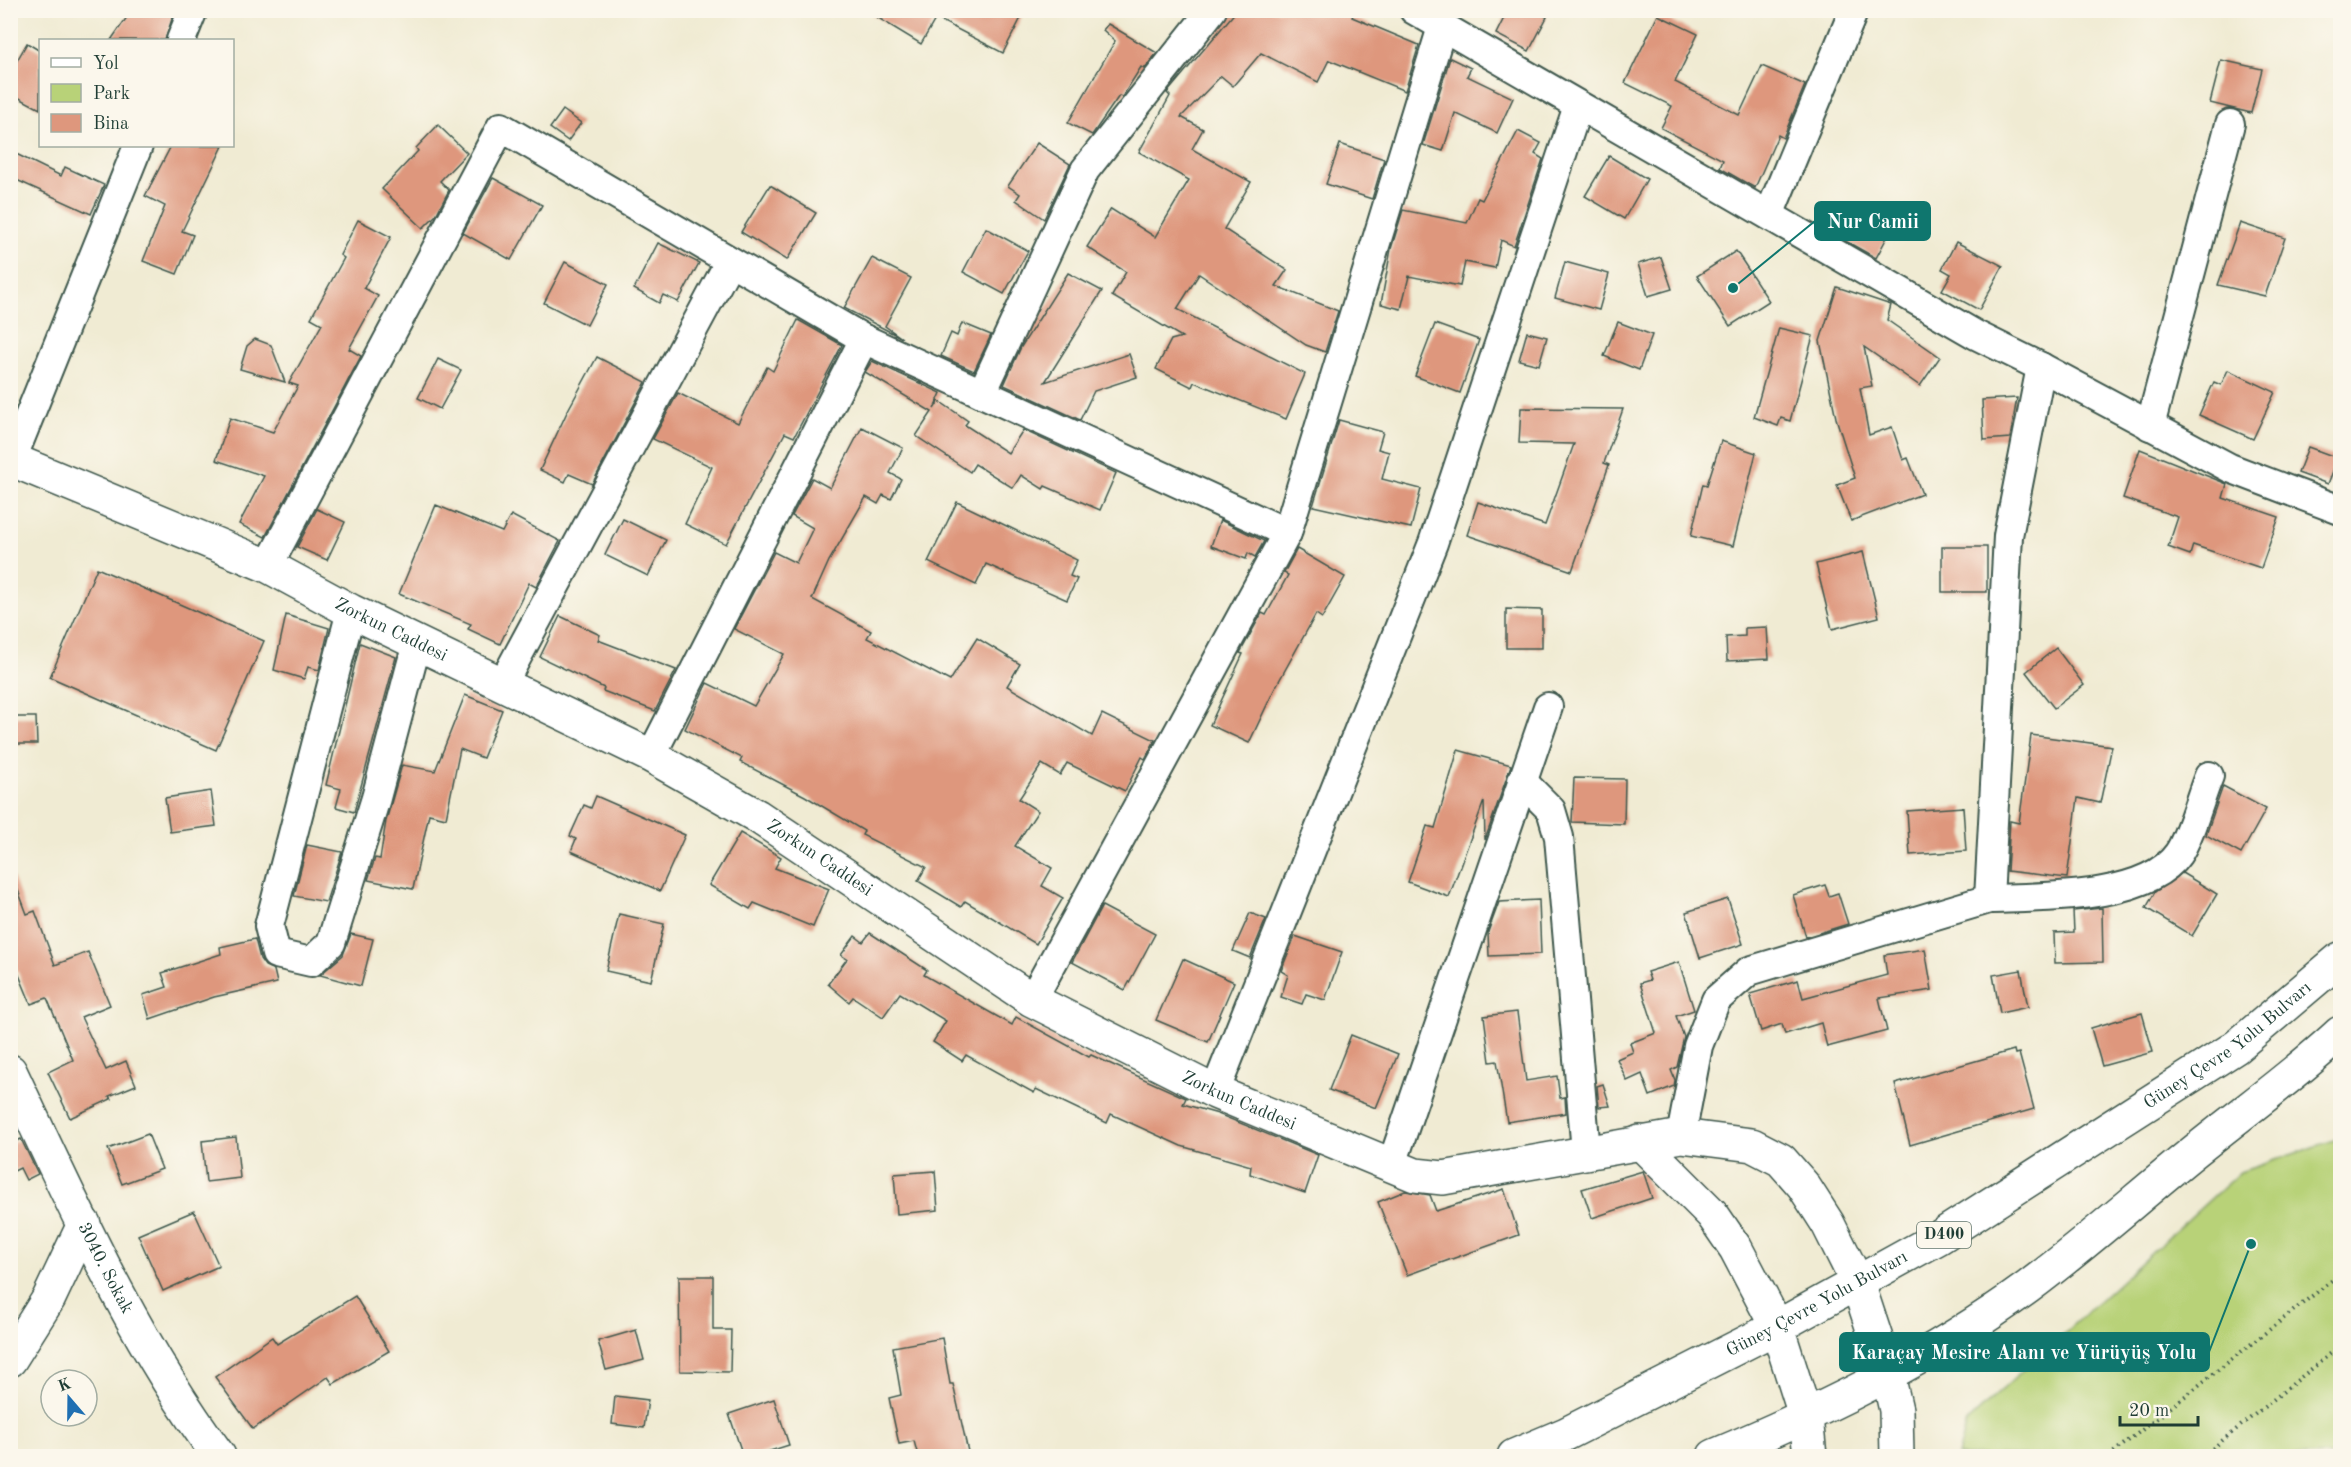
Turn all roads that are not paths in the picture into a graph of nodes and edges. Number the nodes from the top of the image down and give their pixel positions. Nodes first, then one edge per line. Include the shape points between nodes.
1 (193, 10) edge
2 (1212, 10) edge
3 (1414, 10) edge
4 (1854, 10) edge
5 (1442, 27) junction
6 (181, 39) edge
7 (1578, 106) junction
8 (2230, 124) dead end
9 (138, 147) edge
10 (1769, 215) junction
11 (730, 261) junction
12 (864, 339) junction
13 (2042, 367) junction
14 (982, 393) junction
15 (2150, 426) junction
16 (11, 459) edge
17 (2340, 510) edge
18 (1287, 533) junction
19 (268, 566) junction
20 (351, 611) junction
21 (417, 643) junction
22 (503, 683) junction
23 (1548, 707) dead end
24 (651, 756) junction
25 (2209, 776) dead end
26 (1522, 781) junction
27 (1989, 899) junction
28 (2340, 959) edge
29 (1032, 1000) junction
30 (2340, 1033) edge
31 (10, 1071) edge
32 (1215, 1092) junction
33 (1681, 1136) junction
34 (1640, 1142) junction
35 (1586, 1152) junction
36 (1392, 1164) junction
37 (84, 1224) junction
38 (1858, 1284) junction
39 (1777, 1327) junction
40 (10, 1360) edge
41 (1888, 1376) junction
42 (1806, 1418) junction
43 (219, 1456) edge
44 (1514, 1456) edge
45 (1714, 1456) edge
46 (1810, 1456) edge
47 (1897, 1456) edge

1 - 6 street
2 - 14 street via 1085,170
3 - 5 street
4 - 10 street
5 - 7 street
5 - 18 street
7 - 10 street
7 - 32 street via 1433,543
8 - 15 street
9 - 16 street
10 - 13 street via 1976,335
11 - 12 street
11 - 19 street via 501,128
11 - 22 street
12 - 14 street
12 - 24 street
13 - 15 street
13 - 27 street via 2008,536
14 - 18 street
15 - 17 street via 2230,468
16 - 19 main road, Zorkun Caddesi
18 - 29 street
19 - 20 main road, Zorkun Caddesi
20 - 21 main road, Zorkun Caddesi
20 - 21 street via 269,926 276,954 311,962 331,943 376,798
21 - 22 main road, Zorkun Caddesi
22 - 24 main road, Zorkun Caddesi
23 - 26 street
24 - 29 main road, Zorkun Caddesi via 757,816
25 - 27 street via 2178,854 2157,871 2125,888 2064,896
26 - 35 street via 1551,810 1559,837
26 - 36 street
27 - 33 street via 1749,971 1716,1000 1698,1046
28 - 38 main road, Güney Çevre Yolu Bulvarı / D400 via 2236,1047 1938,1238
29 - 32 main road, Zorkun Caddesi
30 - 41 main road via 2027,1287
31 - 37 main road, 3040. Sokak
32 - 36 main road, Zorkun Caddesi
33 - 34 main road, Zorkun Caddesi
33 - 38 main road, Zorkun Caddesi via 1752,1145 1781,1160 1828,1224
34 - 35 main road, Zorkun Caddesi
34 - 39 main road via 1712,1214 1736,1249
35 - 36 main road, Zorkun Caddesi via 1443,1178 1416,1174
37 - 40 main road via 49,1298
37 - 43 main road, 3040. Sokak via 139,1336
38 - 39 main road, Güney Çevre Yolu Bulvarı / D400
38 - 41 main road, Zorkun Caddesi
39 - 42 main road
39 - 44 main road, Güney Çevre Yolu Bulvarı / D400 via 1566,1434
41 - 42 main road
41 - 47 main road, Zorkun Caddesi via 1896,1410
42 - 45 main road
42 - 46 main road

